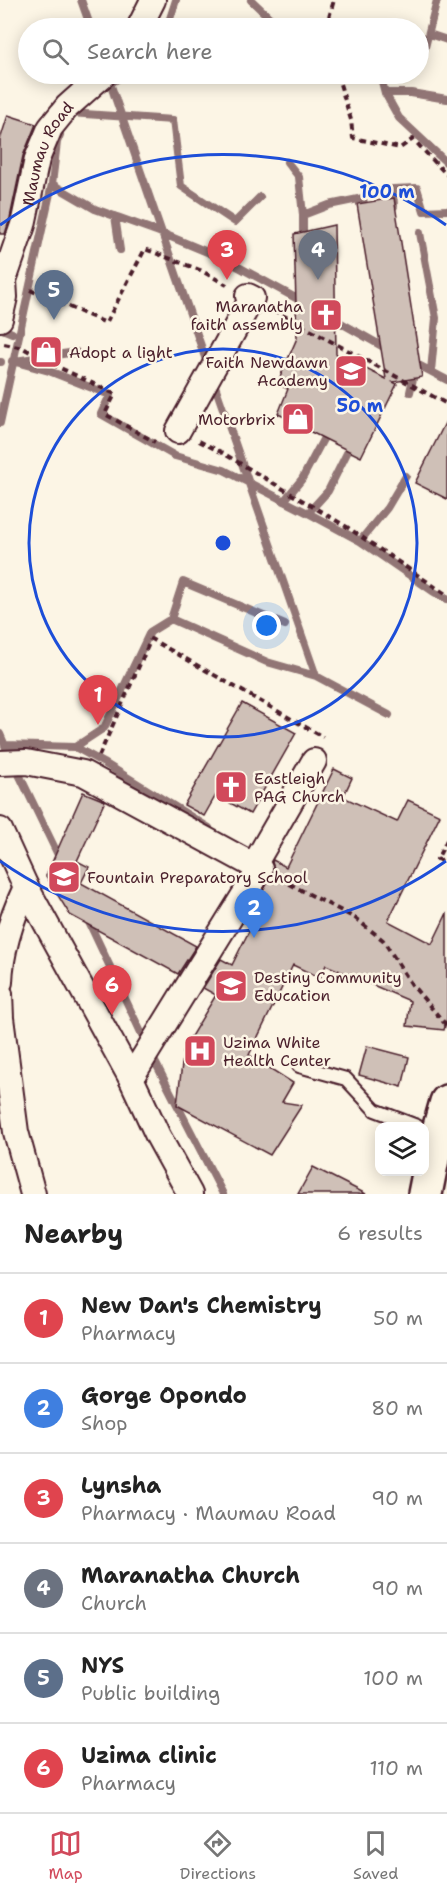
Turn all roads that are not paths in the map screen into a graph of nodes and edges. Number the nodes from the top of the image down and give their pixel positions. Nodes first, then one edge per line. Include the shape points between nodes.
1 (153, 0) edge
2 (144, 18) edge
3 (93, 84) edge
4 (248, 296) dead end
5 (0, 319) edge
6 (178, 431) road end
7 (314, 761) dead end
8 (0, 763) edge
9 (0, 830) edge
10 (257, 867) junction
11 (26, 887) junction
12 (0, 982) edge
13 (0, 994) edge
14 (299, 1066) dead end
15 (131, 1078) junction
16 (447, 1102) edge
17 (406, 1122) edge
18 (429, 1126) edge
19 (426, 1176) edge
20 (33, 1194) edge
21 (190, 1194) edge
22 (426, 1194) edge

1 - 2 street
3 - 5 street, Maumau Road via 50,128 37,159 23,225 4,280
4 - 6 street via 252,298
7 - 10 street
8 - 10 street via 26,762 83,773
9 - 11 street
10 - 15 street
11 - 12 street via 4,948
11 - 15 street
13 - 20 street via 16,1132
14 - 17 lane via 346,1079 375,1110
15 - 21 street
16 - 18 main road
19 - 22 main road

